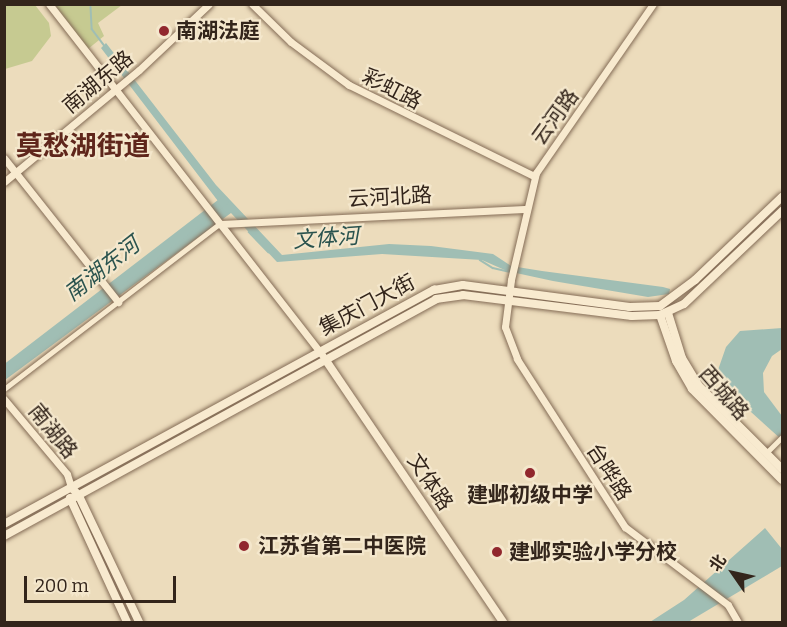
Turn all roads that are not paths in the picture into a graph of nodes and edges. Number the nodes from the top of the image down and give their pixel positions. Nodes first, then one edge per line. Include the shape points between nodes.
1 (49, 4) edge
2 (209, 4) edge
3 (252, 4) edge
4 (653, 4) edge
5 (115, 90) junction
6 (4, 158) edge
7 (16, 172) junction
8 (534, 176) junction
9 (4, 182) edge
10 (783, 197) edge
11 (526, 208) junction
12 (783, 211) edge
13 (218, 223) junction
14 (511, 280) joint
15 (508, 297) junction
16 (116, 299) junction
17 (664, 314) junction
18 (318, 351) junction
19 (327, 362) junction
20 (4, 389) edge
21 (4, 399) edge
22 (783, 436) edge
23 (765, 453) junction
24 (783, 470) edge
25 (783, 480) edge
26 (70, 487) junction
27 (79, 496) junction
28 (70, 501) junction
29 (4, 524) edge
30 (4, 536) edge
31 (127, 622) edge
32 (139, 622) edge
33 (504, 622) edge
34 (738, 622) edge

1 - 5 street
2 - 5 street, 南湖东路
3 - 8 street, 彩虹路 via 278,31 349,85
4 - 8 street, 云河路
5 - 7 street, 南湖东路
5 - 13 street
6 - 7 street
7 - 9 street, 南湖东路
7 - 16 street
8 - 11 street, 云河路
10 - 15 main road, 集庆门大街 via 671,300 644,309
11 - 13 street, 云河北路
11 - 14 street, 云河路
12 - 17 main road via 684,304
13 - 16 street
13 - 18 street
14 - 15 street, 台晔路
15 - 17 main road, 集庆门大街
15 - 18 main road, 集庆门大街 via 463,285 434,290
15 - 19 main road, 集庆门大街 via 463,295 436,299
15 - 34 street, 台晔路 via 505,327 509,344 625,527 728,605
16 - 20 street
17 - 23 main road, 西城路 via 698,385
17 - 25 main road, 西城路 via 676,362 692,390
18 - 19 street
18 - 26 main road, 集庆门大街
19 - 27 main road, 集庆门大街
19 - 33 main road, 文体路
21 - 26 street, 南湖路 via 67,474
22 - 23 street
23 - 24 main road, 西城路
26 - 27 main road
26 - 28 main road
26 - 29 main road, 集庆门大街
27 - 28 main road, 集庆门大街
27 - 32 main road
28 - 30 main road, 集庆门大街
28 - 31 main road

